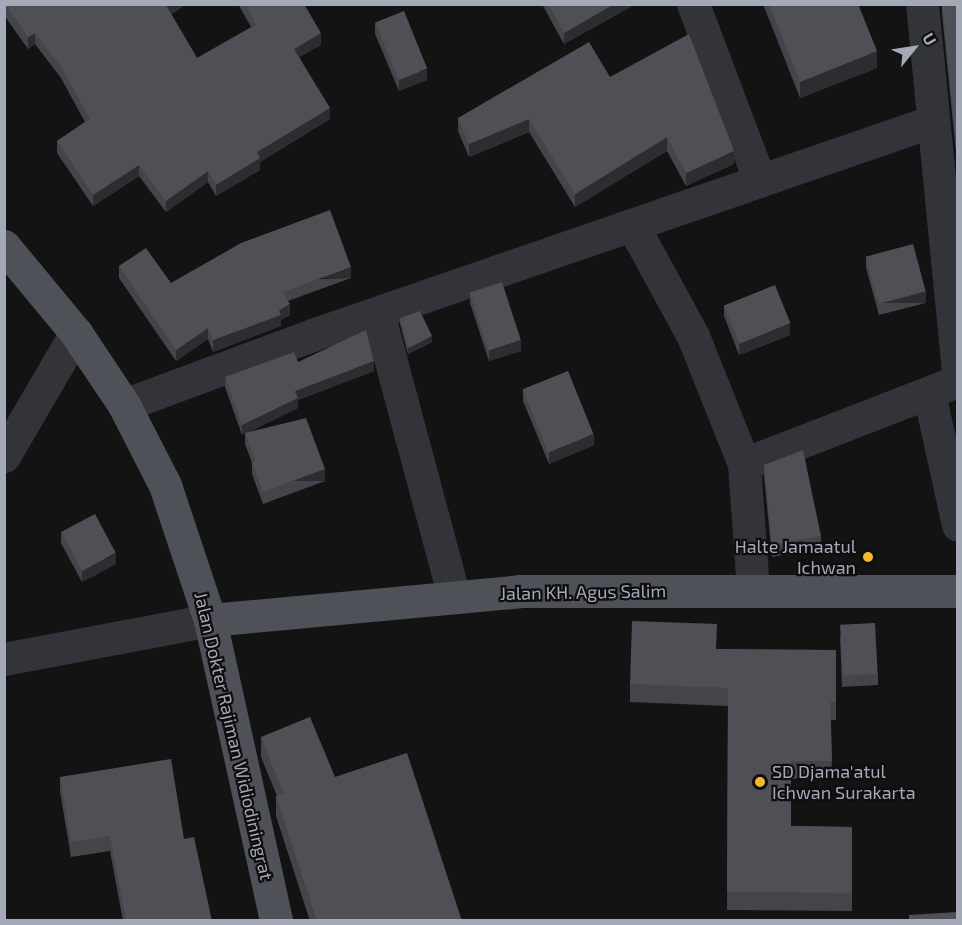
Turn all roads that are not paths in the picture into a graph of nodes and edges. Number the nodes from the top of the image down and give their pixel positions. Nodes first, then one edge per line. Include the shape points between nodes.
1 (693, 4) edge
2 (922, 4) edge
3 (933, 121) junction
4 (760, 181) junction
5 (633, 226) junction
6 (4, 246) edge
7 (378, 314) junction
8 (76, 333) junction
9 (957, 368) edge
10 (943, 387) edge
11 (124, 405) junction
12 (4, 456) edge
13 (744, 464) junction
14 (957, 525) edge
15 (753, 590) junction
16 (957, 591) edge
17 (454, 596) junction
18 (210, 620) junction
19 (4, 659) edge
20 (276, 921) edge

1 - 4 street
2 - 3 street
3 - 4 street
3 - 9 street
4 - 5 street
5 - 7 street
5 - 13 street via 693,336
6 - 8 main road, Jalan Dokter Rajiman Widiodiningrat
7 - 11 street
7 - 17 street
8 - 11 main road, Jalan Dokter Rajiman Widiodiningrat
8 - 12 street
10 - 13 street
10 - 14 street
11 - 18 main road, Jalan Dokter Rajiman Widiodiningrat via 165,485
13 - 15 street
15 - 16 main road, Jalan KH. Agus Salim
15 - 17 main road, Jalan KH. Agus Salim via 520,591
17 - 18 main road, Jalan KH. Agus Salim
18 - 19 street
18 - 20 main road, Jalan Dokter Rajiman Widiodiningrat

